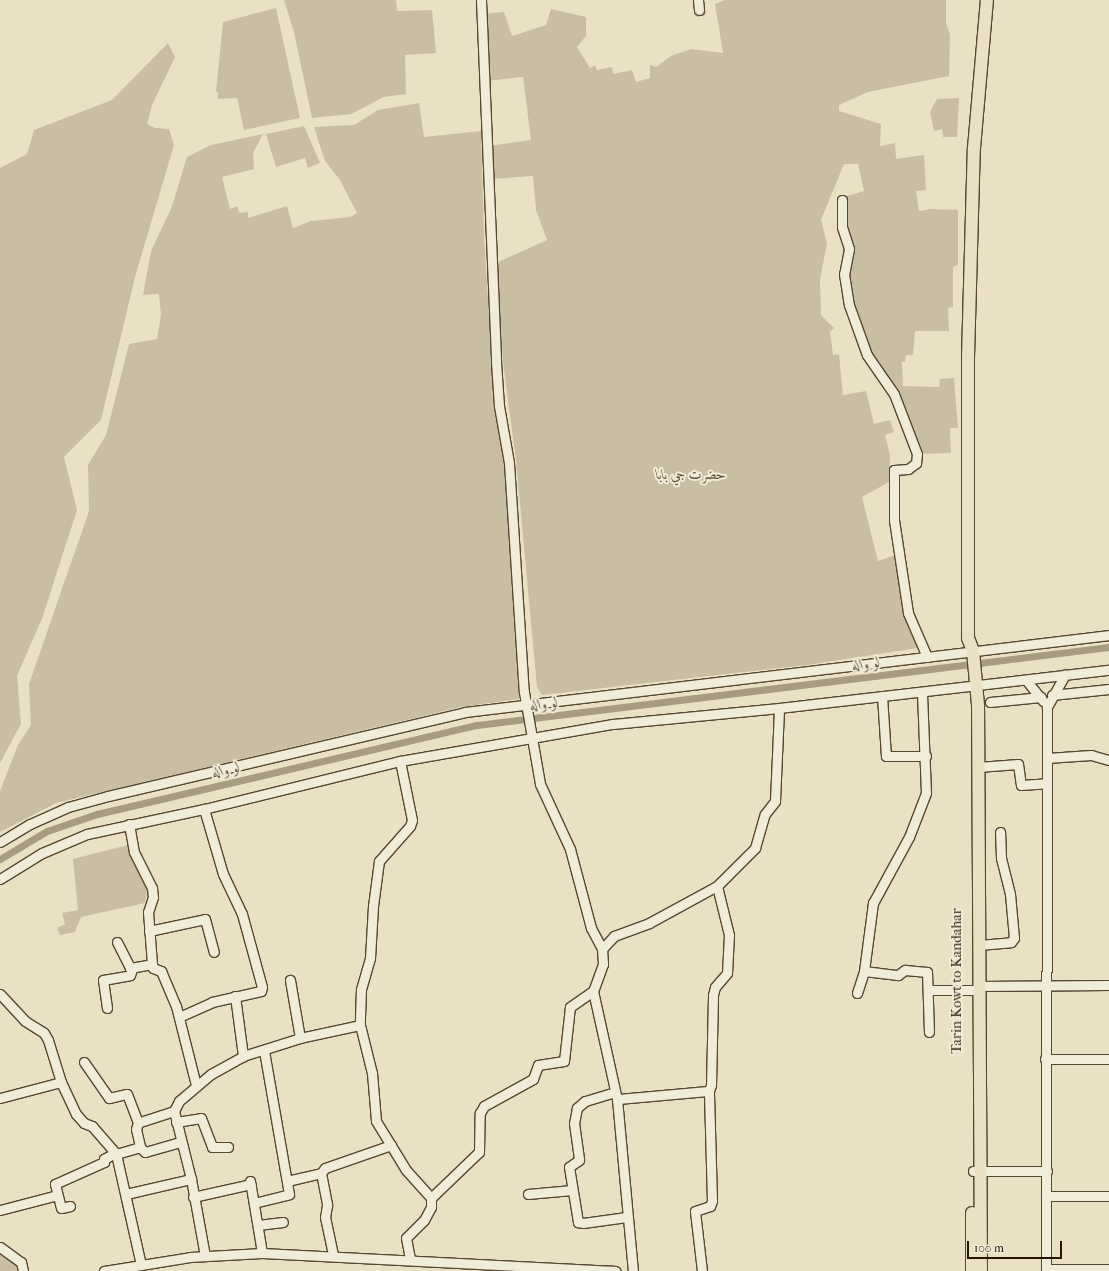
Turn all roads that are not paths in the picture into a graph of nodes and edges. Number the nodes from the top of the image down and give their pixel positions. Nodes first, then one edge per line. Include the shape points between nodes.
1 (481, 0) edge
2 (698, 0) edge
3 (987, 0) edge
4 (994, 0) edge
5 (699, 10) dead end
6 (977, 152) junction
7 (842, 200) dead end
8 (1109, 635) edge
9 (974, 654) junction
10 (927, 657) junction
11 (1109, 670) edge
12 (1064, 675) junction
13 (1026, 680) junction
14 (976, 685) junction
15 (1109, 689) edge
16 (922, 692) junction
17 (1052, 695) junction
18 (882, 696) junction
19 (1041, 697) junction
20 (990, 702) dead end
21 (527, 706) junction
22 (1047, 707) junction
23 (779, 708) junction
24 (531, 737) junction
25 (926, 756) junction
26 (1047, 758) junction
27 (1109, 760) edge
28 (400, 761) junction
29 (978, 767) junction
30 (1047, 784) junction
31 (204, 809) junction
32 (129, 824) junction
33 (1000, 832) dead end
34 (0, 842) edge
35 (0, 879) edge
36 (717, 886) junction
37 (149, 931) junction
38 (117, 942) dead end
39 (978, 944) junction
40 (602, 949) junction
41 (214, 952) dead end
42 (152, 964) junction
43 (132, 969) junction
44 (864, 971) junction
45 (290, 980) dead end
46 (1109, 985) edge
47 (1045, 986) junction
48 (975, 988) junction
49 (928, 990) junction
50 (593, 991) junction
51 (856, 993) dead end
52 (0, 994) edge
53 (235, 996) junction
54 (107, 1008) dead end
55 (179, 1017) junction
56 (360, 1025) junction
57 (929, 1032) dead end
58 (300, 1038) junction
59 (264, 1052) junction
60 (243, 1056) junction
61 (1045, 1059) junction
62 (1109, 1059) edge
63 (84, 1062) dead end
64 (61, 1082) junction
65 (196, 1085) junction
66 (709, 1091) junction
67 (616, 1095) junction
68 (0, 1098) edge
69 (174, 1111) junction
70 (176, 1122) junction
71 (138, 1123) junction
72 (181, 1142) junction
73 (391, 1145) junction
74 (140, 1147) junction
75 (228, 1147) dead end
76 (115, 1153) junction
77 (976, 1171) junction
78 (1047, 1171) junction
79 (321, 1173) junction
80 (191, 1179) junction
81 (287, 1181) junction
82 (572, 1190) junction
83 (126, 1194) junction
84 (528, 1194) dead end
85 (57, 1195) junction
86 (1046, 1196) junction
87 (1109, 1196) edge
88 (193, 1197) junction
89 (431, 1198) junction
90 (254, 1203) junction
91 (70, 1206) dead end
92 (0, 1210) edge
93 (627, 1217) junction
94 (283, 1222) dead end
95 (258, 1225) junction
96 (0, 1247) edge
97 (262, 1253) junction
98 (205, 1256) junction
99 (333, 1256) junction
100 (410, 1260) junction
101 (141, 1265) junction
102 (1109, 1269) edge
103 (1046, 1270) edge
104 (23, 1271) edge
105 (104, 1271) edge
106 (616, 1271) edge
107 (633, 1271) edge
108 (702, 1271) edge
109 (972, 1271) edge
110 (981, 1271) edge

1 - 21 street via 496,362 499,406 509,463
2 - 5 street
3 - 6 main road
4 - 6 main road
6 - 9 main road via 969,253 971,487 968,638
7 - 10 street via 842,227 849,249 844,274 849,305 867,355 894,394 917,454 916,463 908,469 894,470 894,520 908,613
8 - 9 street
9 - 10 street
9 - 14 main road
10 - 21 street
11 - 12 street
12 - 13 street
12 - 17 street
13 - 14 street
13 - 19 street
14 - 16 street
14 - 29 main road, Tarin Kowt to Kandahar
14 - 48 main road, Tarin Kowt to Kandahar via 972,704
15 - 17 street
16 - 18 street
16 - 25 street
17 - 22 street
18 - 23 street
18 - 25 street via 886,756
19 - 20 street
19 - 22 street
21 - 24 street
21 - 34 street via 465,712 108,796 68,807 30,824
22 - 26 street
23 - 24 street via 613,724
23 - 36 street via 775,801 765,814 755,848
24 - 28 street
24 - 40 street via 540,784 570,849 591,928
25 - 44 street via 926,794 909,837 872,903
26 - 27 street via 1091,756
26 - 30 street
28 - 31 street
28 - 56 street via 412,820 410,826 380,861 370,958 361,989
29 - 30 street via 1018,764 1021,785
29 - 39 main road, Tarin Kowt to Kandahar
30 - 47 street
31 - 32 street
31 - 53 street via 223,874 242,914 253,960 261,978 261,991
32 - 35 street via 66,842 42,853
32 - 37 street via 134,852 152,888
33 - 39 street via 1001,858 1010,894 1014,938 1011,942
36 - 40 street via 649,923 614,936
36 - 66 street via 729,942 727,973 715,987 713,995 712,1085
37 - 41 street via 205,919
37 - 42 street
38 - 43 street via 128,966
39 - 48 main road, Tarin Kowt to Kandahar
40 - 50 street via 604,964
42 - 43 street
42 - 55 street via 153,968 161,971
43 - 54 street via 130,975 103,980
44 - 49 street via 898,975 905,970 927,972
44 - 51 street
45 - 58 street
46 - 47 street
47 - 48 street
47 - 61 street
48 - 49 street
48 - 77 main road, Tarin Kowt to Kandahar
49 - 57 street
50 - 67 street
50 - 89 street via 570,1007 564,1061 538,1065 534,1080 484,1106 480,1113 479,1152
52 - 64 street via 25,1021 44,1033
53 - 55 street via 212,1002
53 - 60 street
55 - 65 street
56 - 58 street
56 - 73 street via 372,1073 376,1122
58 - 59 street
59 - 60 street
59 - 81 street
60 - 65 street
61 - 62 street
61 - 78 street
63 - 71 street via 109,1098 127,1094
64 - 68 street
64 - 76 street via 76,1114 84,1123 92,1126
65 - 69 street via 179,1101
66 - 67 street
66 - 108 street via 712,1201 710,1206 696,1211
67 - 82 street via 585,1101 577,1108 574,1123 579,1160 569,1168
67 - 93 street
69 - 70 street
69 - 71 street
70 - 72 street
70 - 75 street via 201,1118 212,1147
71 - 74 street via 136,1129
72 - 74 street via 145,1152
72 - 80 street
73 - 79 street via 326,1168
73 - 89 street via 406,1170
74 - 76 street
76 - 83 street
76 - 85 street via 104,1159 104,1162 55,1184
77 - 78 street
77 - 109 main road, Tarin Kowt to Kandahar
77 - 110 main road, Tarin Kowt to Kandahar
78 - 86 street
79 - 81 street
79 - 99 street via 327,1205 325,1217
80 - 83 street
80 - 88 street
81 - 90 street via 287,1196
82 - 84 street
82 - 93 street via 581,1223
83 - 101 street
85 - 91 street via 61,1208
85 - 92 street
86 - 87 street
86 - 103 street
88 - 90 street via 251,1183
88 - 98 street
89 - 100 street via 431,1207 424,1220 406,1238
90 - 95 street
93 - 107 street
94 - 95 street
95 - 97 street
96 - 104 street via 22,1262
97 - 98 street
97 - 99 street
98 - 101 street
99 - 100 street
100 - 106 street
101 - 105 street
102 - 103 street

